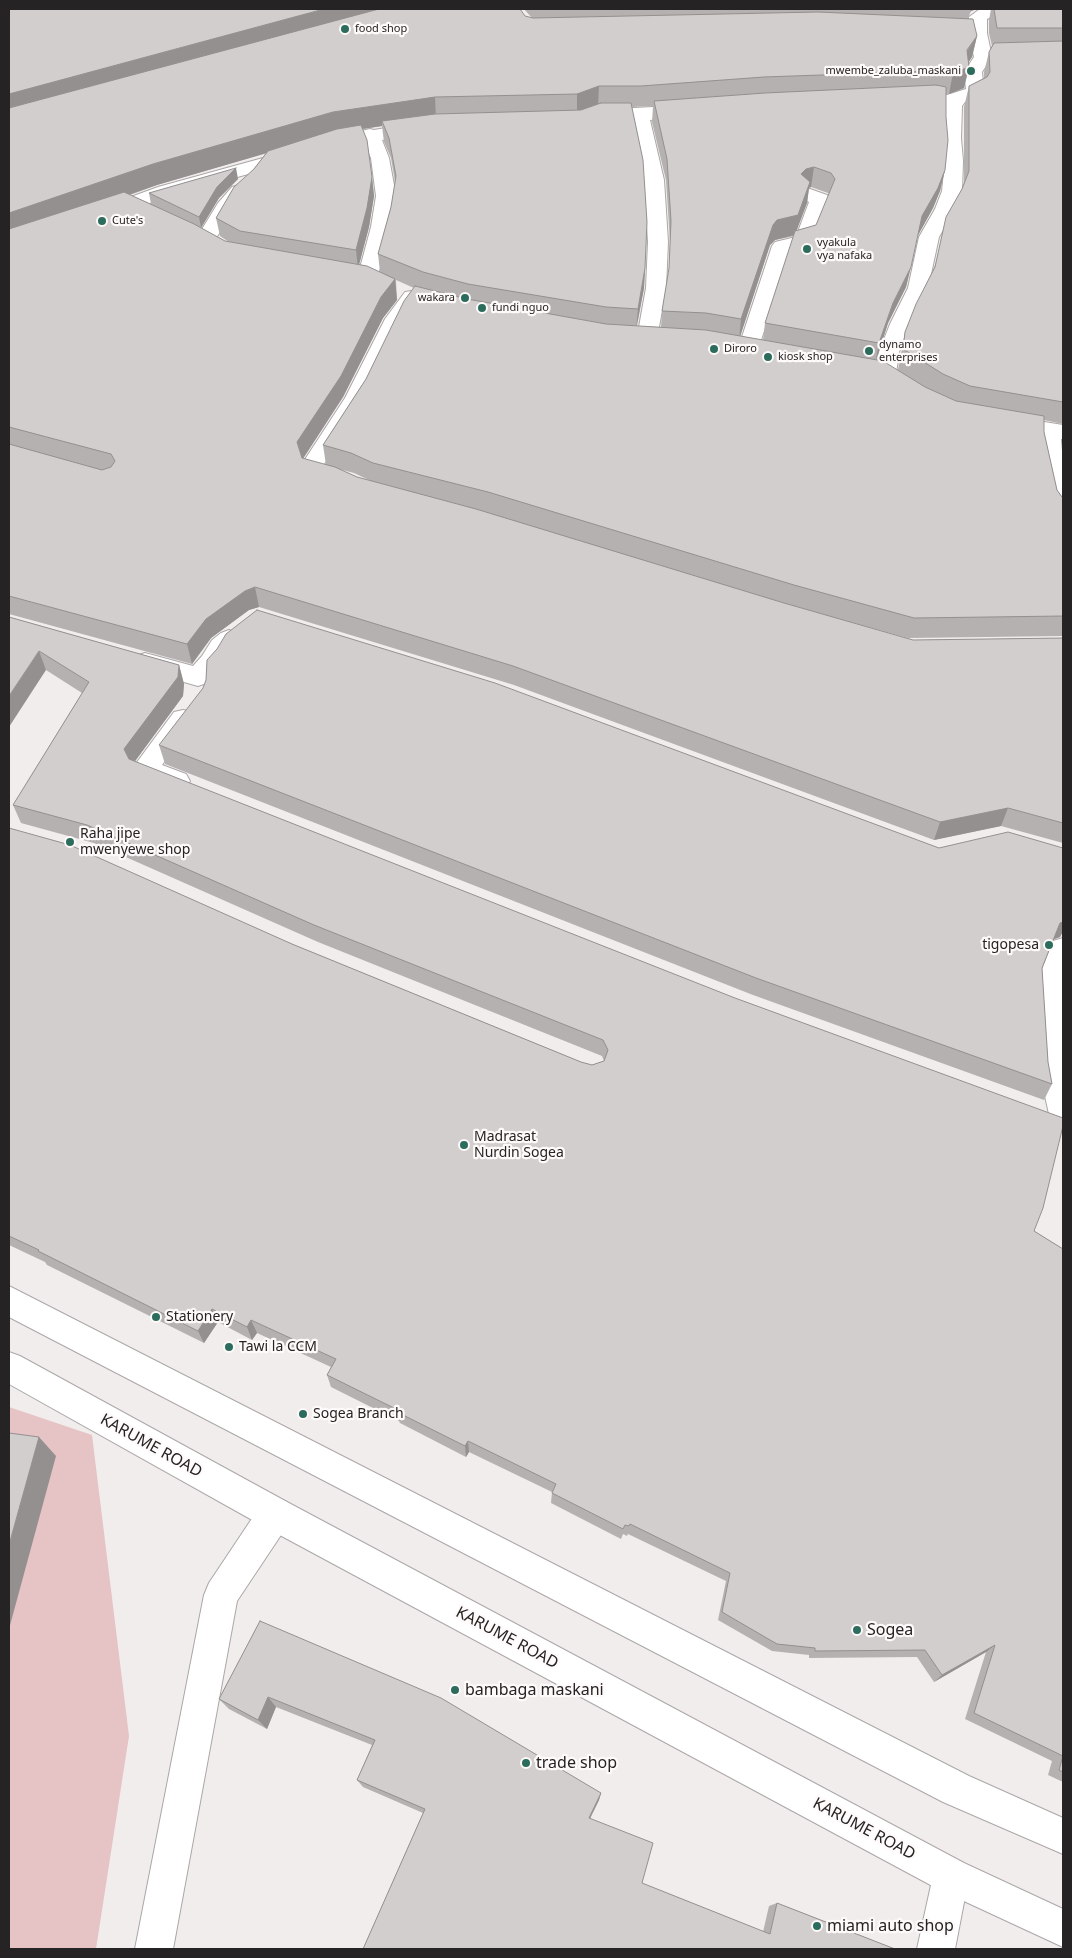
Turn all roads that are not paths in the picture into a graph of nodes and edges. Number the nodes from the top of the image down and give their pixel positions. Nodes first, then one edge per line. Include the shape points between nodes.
1 (990, 9) edge
2 (959, 32) edge
3 (978, 33) junction
4 (957, 99) junction
5 (894, 100) edge
6 (706, 110) edge
7 (640, 115) junction
8 (580, 122) edge
9 (436, 126) edge
10 (370, 135) junction
11 (310, 150) edge
12 (284, 158) edge
13 (263, 164) junction
14 (810, 195) edge
15 (130, 204) junction
16 (156, 216) edge
17 (85, 220) edge
18 (206, 239) edge
19 (381, 285) junction
20 (434, 304) edge
21 (647, 338) edge
22 (748, 349) edge
23 (883, 376) edge
24 (986, 419) edge
25 (1057, 430) edge
26 (358, 485) edge
27 (1063, 510) edge
28 (250, 623) edge
29 (123, 656) edge
30 (198, 677) junction
31 (199, 790) edge
32 (1063, 949) edge
33 (1036, 1112) edge
34 (1063, 1114) edge
35 (1063, 1122) edge
36 (9, 1301) edge
37 (9, 1367) edge
38 (275, 1514) junction
39 (1063, 1836) edge
40 (951, 1876) junction
41 (1063, 1928) edge
42 (154, 1949) edge
43 (936, 1949) edge

1 - 3 street via 978,16
2 - 3 street
3 - 4 street via 992,57 973,72 975,92
4 - 5 street
4 - 23 street via 953,106 952,191 929,236 918,288 900,324
6 - 7 street
7 - 8 street via 598,115
7 - 21 street via 654,180 658,242 656,288
9 - 10 street
10 - 11 street
10 - 19 street via 380,158 386,196 381,227
12 - 13 street
13 - 15 street
13 - 18 street via 228,203
14 - 22 street via 820,198 804,241 782,246
15 - 16 street
15 - 17 street
19 - 20 street
19 - 26 street via 395,318 356,399 313,464 314,472
24 - 25 street
25 - 27 street via 1050,452
28 - 30 street via 220,646
29 - 30 street
30 - 31 street via 197,699 145,768
32 - 34 street via 1050,985 1055,1078
33 - 35 street
36 - 39 street via 956,1789
37 - 38 street, KARUME ROAD
38 - 40 street, KARUME ROAD
38 - 42 street via 220,1595
40 - 41 street, KARUME ROAD
40 - 43 street

